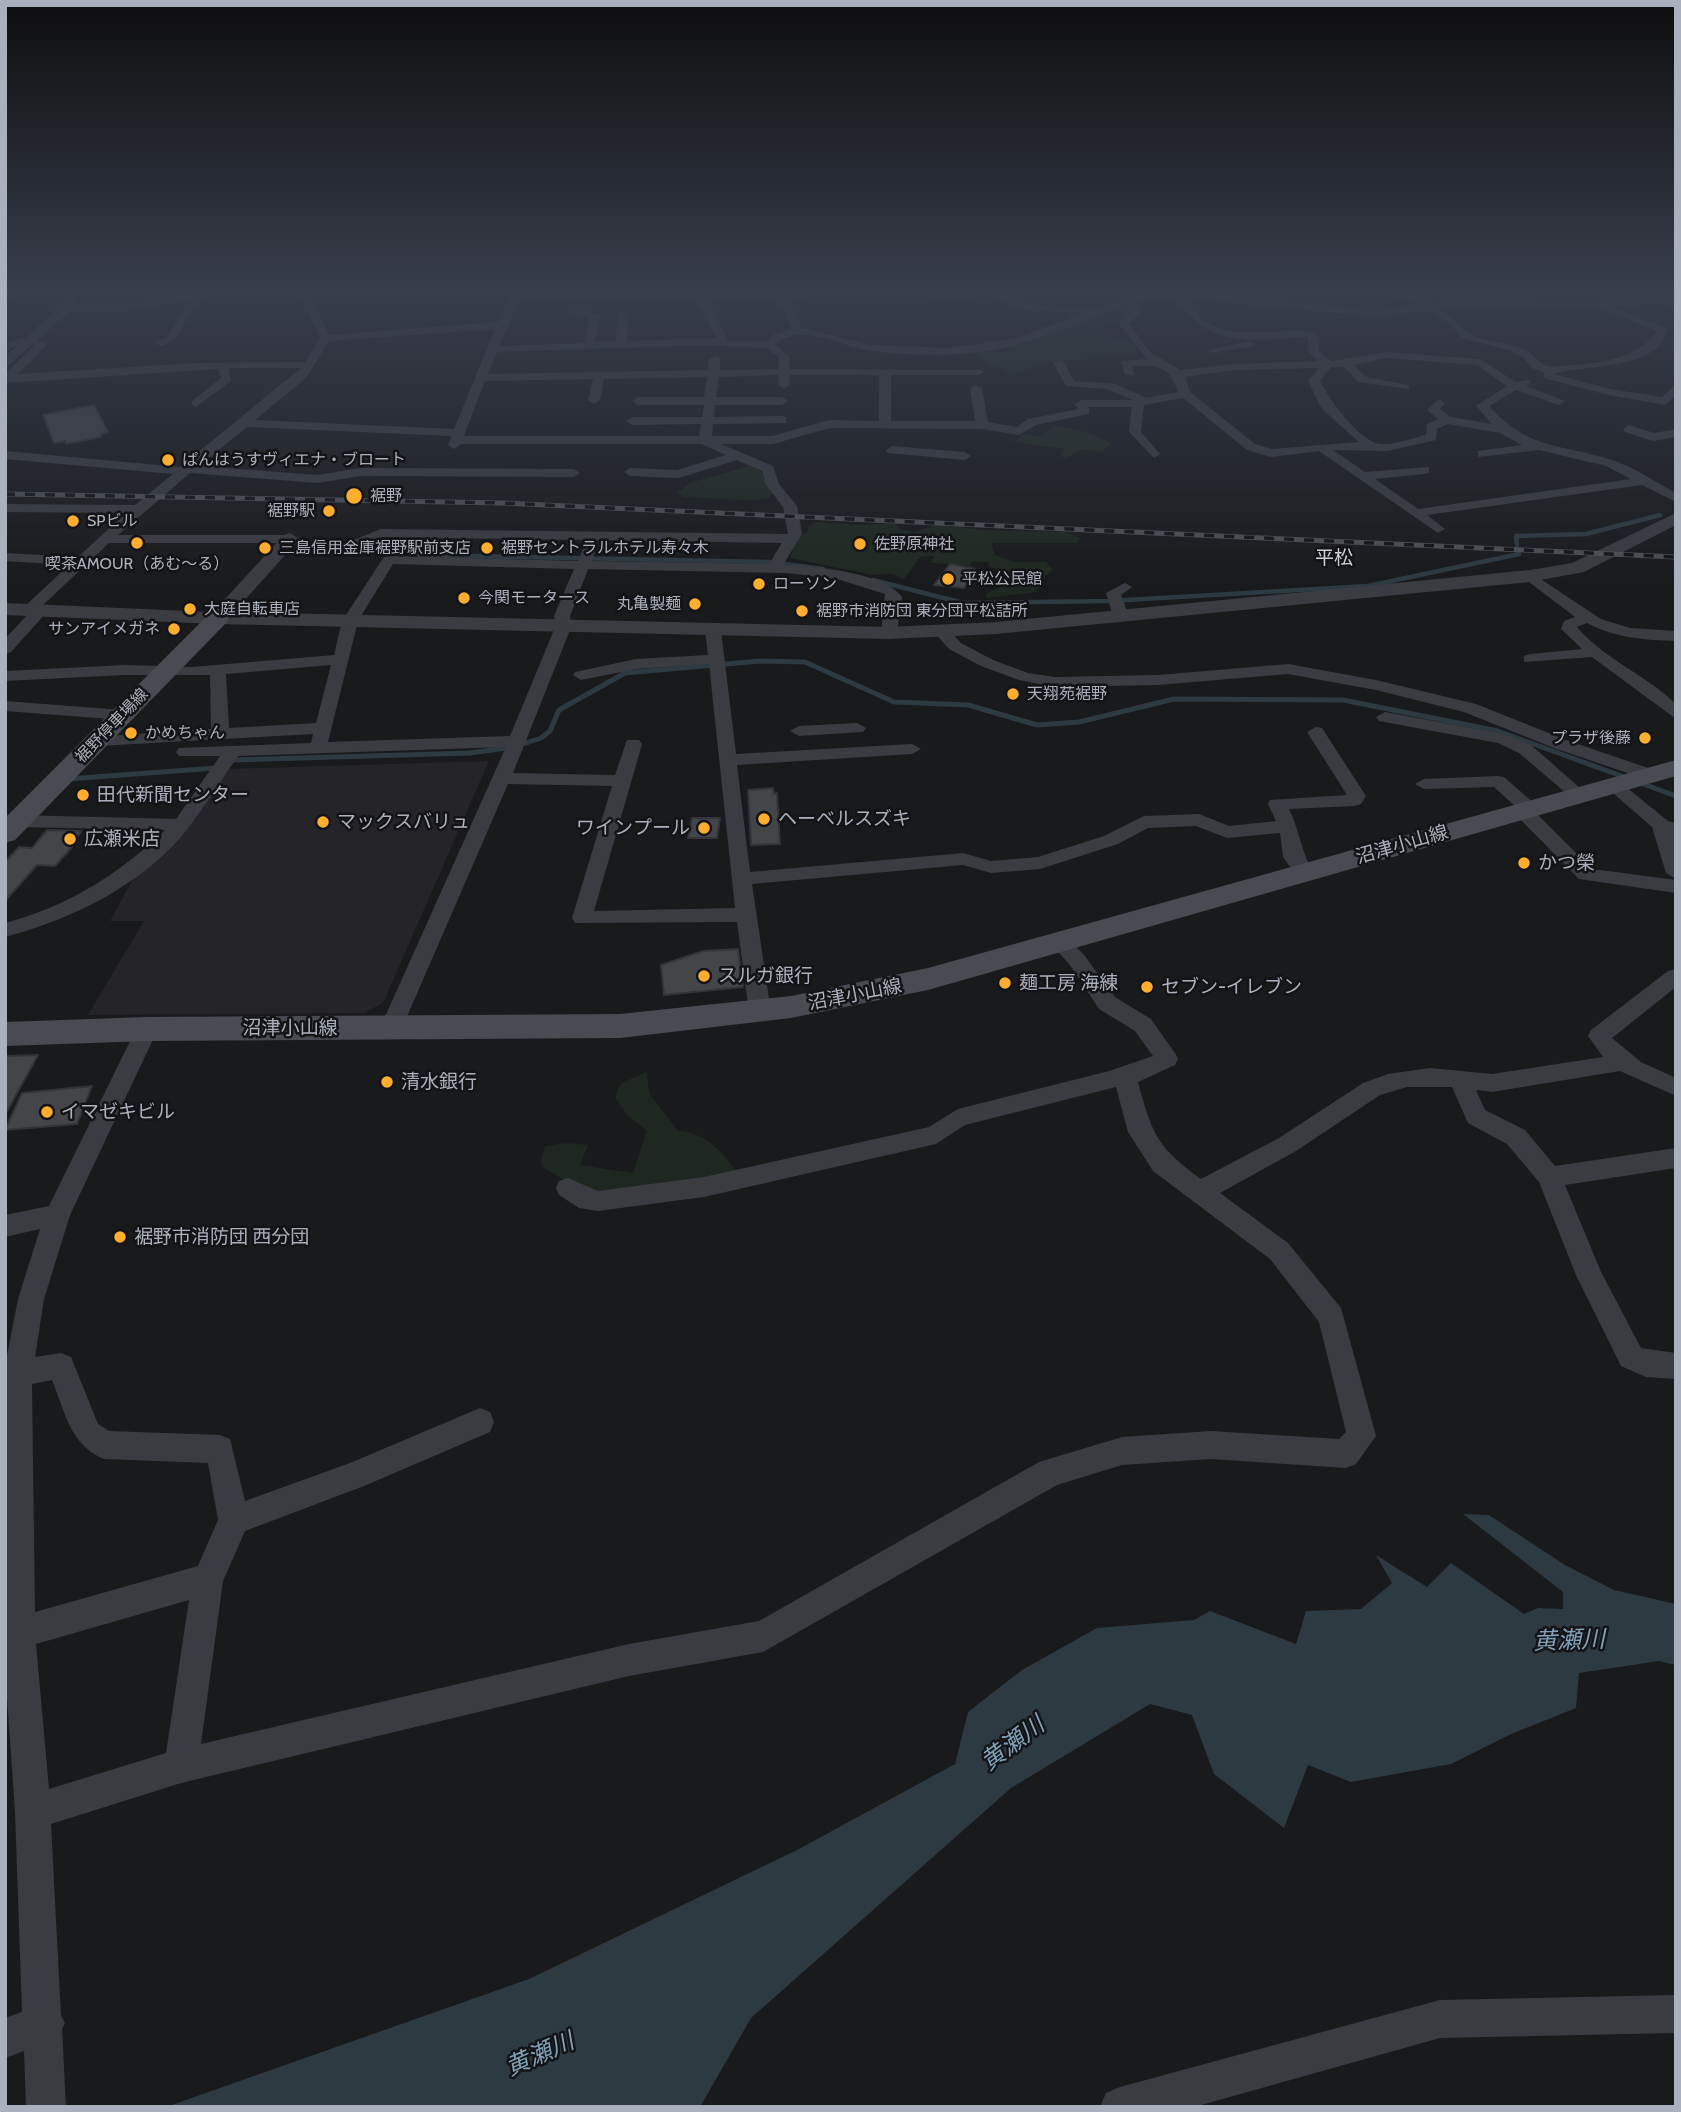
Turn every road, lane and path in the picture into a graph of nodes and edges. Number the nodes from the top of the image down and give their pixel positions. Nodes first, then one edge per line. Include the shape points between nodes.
1 (213, 390) edge
2 (285, 390) edge
3 (476, 390) edge
4 (596, 390) edge
5 (640, 390) edge
6 (712, 390) edge
7 (783, 390) edge
8 (886, 390) edge
9 (976, 390) edge
10 (1073, 390) edge
11 (1125, 390) edge
12 (1183, 390) edge
13 (1318, 390) edge
14 (1509, 390) edge
15 (1525, 390) edge
16 (1599, 390) edge
17 (1185, 394) junction
18 (594, 400) dead end
19 (638, 401) junction
20 (710, 401) junction
21 (782, 401) junction
22 (1140, 401) junction
23 (1559, 401) dead end
24 (196, 403) dead end
25 (1439, 403) dead end
26 (1081, 404) junction
27 (1670, 404) edge
28 (857, 407) dead end
29 (782, 420) junction
30 (1447, 420) junction
31 (632, 421) junction
32 (707, 421) junction
33 (243, 424) junction
34 (857, 424) junction
35 (887, 424) junction
36 (982, 425) junction
37 (1629, 429) dead end
38 (1504, 430) junction
39 (1676, 433) edge
40 (458, 436) junction
41 (782, 437) junction
42 (705, 440) junction
43 (625, 442) junction
44 (1371, 446) junction
45 (1321, 447) junction
46 (1536, 447) junction
47 (892, 450) junction
48 (1154, 454) dead end
49 (1482, 454) dead end
50 (5, 455) edge
51 (740, 455) junction
52 (965, 456) dead end
53 (886, 464) dead end
54 (183, 470) junction
55 (1424, 470) dead end
56 (443, 471) junction
57 (630, 472) dead end
58 (574, 473) dead end
59 (1363, 477) junction
60 (1645, 481) junction
61 (1676, 498) edge
62 (5, 508) edge
63 (138, 509) junction
64 (1415, 513) junction
65 (1676, 518) edge
66 (1438, 529) dead end
67 (459, 533) junction
68 (594, 536) junction
69 (104, 539) junction
70 (290, 539) joint
71 (791, 539) junction
72 (358, 541) dead end
73 (5, 557) edge
74 (445, 558) junction
75 (81, 561) junction
76 (584, 561) junction
77 (776, 564) junction
78 (1530, 576) junction
79 (5, 609) edge
80 (35, 610) junction
81 (218, 618) junction
82 (1585, 619) junction
83 (350, 621) junction
84 (564, 625) junction
85 (713, 630) junction
86 (942, 631) junction
87 (888, 633) junction
88 (1676, 636) edge
89 (5, 649) edge
90 (1594, 652) junction
91 (339, 659) junction
92 (1530, 659) dead end
93 (717, 666) junction
94 (215, 668) junction
95 (164, 671) junction
96 (581, 675) dead end
97 (5, 676) edge
98 (5, 706) edge
99 (1676, 714) edge
100 (123, 715) junction
101 (1385, 717) dead end
102 (323, 728) junction
103 (857, 728) dead end
104 (1316, 732) dead end
105 (220, 733) junction
106 (98, 741) junction
107 (634, 744) dead end
108 (515, 746) junction
109 (318, 748) junction
110 (912, 749) dead end
111 (233, 750) junction
112 (185, 752) dead end
113 (776, 759) junction
114 (727, 760) junction
115 (502, 778) junction
116 (1641, 778) edge
117 (622, 781) junction
118 (1424, 783) dead end
119 (1579, 795) junction
120 (1526, 811) junction
121 (181, 825) junction
122 (1288, 826) junction
123 (9, 827) edge
124 (1668, 827) edge
125 (1304, 873) junction
126 (1676, 873) edge
127 (741, 879) junction
128 (1676, 887) edge
129 (747, 915) junction
130 (5, 930) edge
131 (1059, 942) junction
132 (1676, 976) edge
133 (760, 1012) junction
134 (391, 1027) junction
135 (147, 1029) junction
136 (5, 1034) edge
137 (1165, 1055) junction
138 (1622, 1062) junction
139 (1460, 1079) junction
140 (1676, 1087) edge
141 (1676, 1158) edge
142 (1549, 1177) junction
143 (568, 1188) dead end
144 (1200, 1192) junction
145 (57, 1215) junction
146 (5, 1226) edge
147 (1676, 1366) edge
148 (18, 1373) junction
149 (480, 1422) dead end
150 (233, 1520) junction
151 (208, 1578) junction
152 (12, 1635) edge
153 (181, 1766) junction
154 (33, 1812) junction
155 (1676, 2014) edge
156 (45, 2023) junction
157 (5, 2038) edge
158 (46, 2107) edge
159 (1120, 2107) edge

1 - 24 street
2 - 33 street
3 - 40 street
4 - 18 street
5 - 19 street
6 - 20 street
7 - 21 street
8 - 35 street
9 - 36 street
10 - 26 street
11 - 22 street
12 - 17 street
13 - 44 street via 1326,406
14 - 38 street via 1482,406
15 - 23 street
16 - 27 street
17 - 22 street
17 - 45 street via 1251,447 1271,453
19 - 20 street
19 - 31 street
20 - 21 street
20 - 32 street
21 - 29 street
22 - 26 street
22 - 48 street via 1135,432
25 - 30 street via 1433,410
26 - 36 street via 1085,411 1032,422 1019,431
28 - 34 street
29 - 32 street
29 - 41 street
30 - 38 street
30 - 44 street via 1431,427 1432,438
31 - 32 street
31 - 43 street
32 - 42 street
33 - 40 street
33 - 54 street
34 - 35 street
34 - 41 street via 826,419
35 - 36 street
35 - 47 street via 887,450
37 - 39 street via 1653,437
38 - 46 street
40 - 43 street via 592,446
40 - 56 street
41 - 42 street
42 - 43 street
42 - 51 street
44 - 45 street
45 - 59 street
46 - 49 street
46 - 60 street via 1610,463
47 - 52 street
47 - 53 street
50 - 54 street
51 - 57 street via 679,474
51 - 71 street via 768,469 790,506
54 - 56 street via 318,479 360,472
54 - 63 street
55 - 59 street
56 - 58 street
59 - 64 street
60 - 61 street
60 - 64 street
62 - 63 street
63 - 69 street
64 - 66 street
65 - 78 street via 1577,568
67 - 68 street
67 - 72 street via 381,533
67 - 74 street
68 - 71 street
68 - 76 street
69 - 70 street
69 - 75 street
70 - 81 street
71 - 77 street
73 - 75 street
74 - 76 street
74 - 83 street via 388,560
75 - 80 street
76 - 77 street
76 - 84 street via 562,616
77 - 87 street via 839,575 890,591 894,597
78 - 82 street
78 - 86 street via 1119,601
79 - 80 street
80 - 81 street
80 - 89 street
81 - 83 street
81 - 95 main road, 裾野停車場線
82 - 88 street via 1623,631
82 - 90 street via 1569,624 1569,629
83 - 84 street
83 - 91 street
84 - 85 street
84 - 108 street
85 - 87 street
85 - 93 street
86 - 87 street
86 - 116 street via 955,646 987,663 1055,682 1146,681 1288,669 1364,682 1470,708
90 - 92 street
90 - 99 street
91 - 94 street
91 - 102 street
93 - 96 street via 636,663
93 - 114 street
94 - 95 street
94 - 105 street via 220,678
95 - 97 street
95 - 100 main road, 裾野停車場線
98 - 100 street
100 - 106 main road, 裾野停車場線
101 - 119 street via 1503,739 1525,750
102 - 105 street
102 - 109 street
103 - 113 street via 802,728
104 - 122 street via 1357,796 1354,800 1277,804
105 - 106 street
106 - 123 main road, 裾野停車場線
107 - 117 street
108 - 109 street
108 - 115 street
109 - 111 street
110 - 113 street
111 - 112 street
111 - 121 street
113 - 114 street
114 - 127 street
115 - 117 street
115 - 134 street
116 - 119 main road, 沼津小山線
116 - 124 street
117 - 129 street via 582,918
118 - 120 street via 1498,781
119 - 120 main road, 沼津小山線
120 - 125 main road, 沼津小山線
120 - 128 street via 1586,875
121 - 123 street
121 - 130 street via 155,852 102,888 48,919
122 - 125 street via 1293,857
122 - 127 street via 1227,832 1199,820 1144,822 1111,840 1040,863 990,867 963,859
124 - 126 street
125 - 131 main road, 沼津小山線
127 - 129 street
129 - 133 street
131 - 133 main road, 沼津小山線 via 886,990
131 - 137 street via 1107,1003 1143,1025
132 - 138 street via 1599,1035
133 - 134 main road, 沼津小山線 via 620,1026
134 - 135 main road, 沼津小山線
135 - 136 main road, 沼津小山線
135 - 145 street
137 - 143 street via 1115,1078 958,1118 936,1135 821,1161 642,1198 588,1201
137 - 144 street via 1167,1059 1125,1078 1140,1132 1163,1164
138 - 139 street via 1492,1083
138 - 140 street
139 - 142 street via 1476,1116 1516,1137
139 - 144 street via 1425,1076 1372,1086 1300,1137
141 - 142 street
142 - 147 street via 1631,1357 1646,1364
144 - 153 street via 1279,1251 1331,1317 1361,1436 1346,1454 1211,1445 1122,1451 1050,1472 763,1636 629,1660
145 - 146 street
145 - 148 street via 31,1298
148 - 150 street via 61,1366 88,1433 104,1445 219,1449
148 - 152 street
149 - 150 street via 354,1476
150 - 151 street
151 - 152 street
151 - 153 street
152 - 154 street
153 - 154 street
154 - 156 street
155 - 159 street via 1440,2019
156 - 157 street
156 - 158 street

